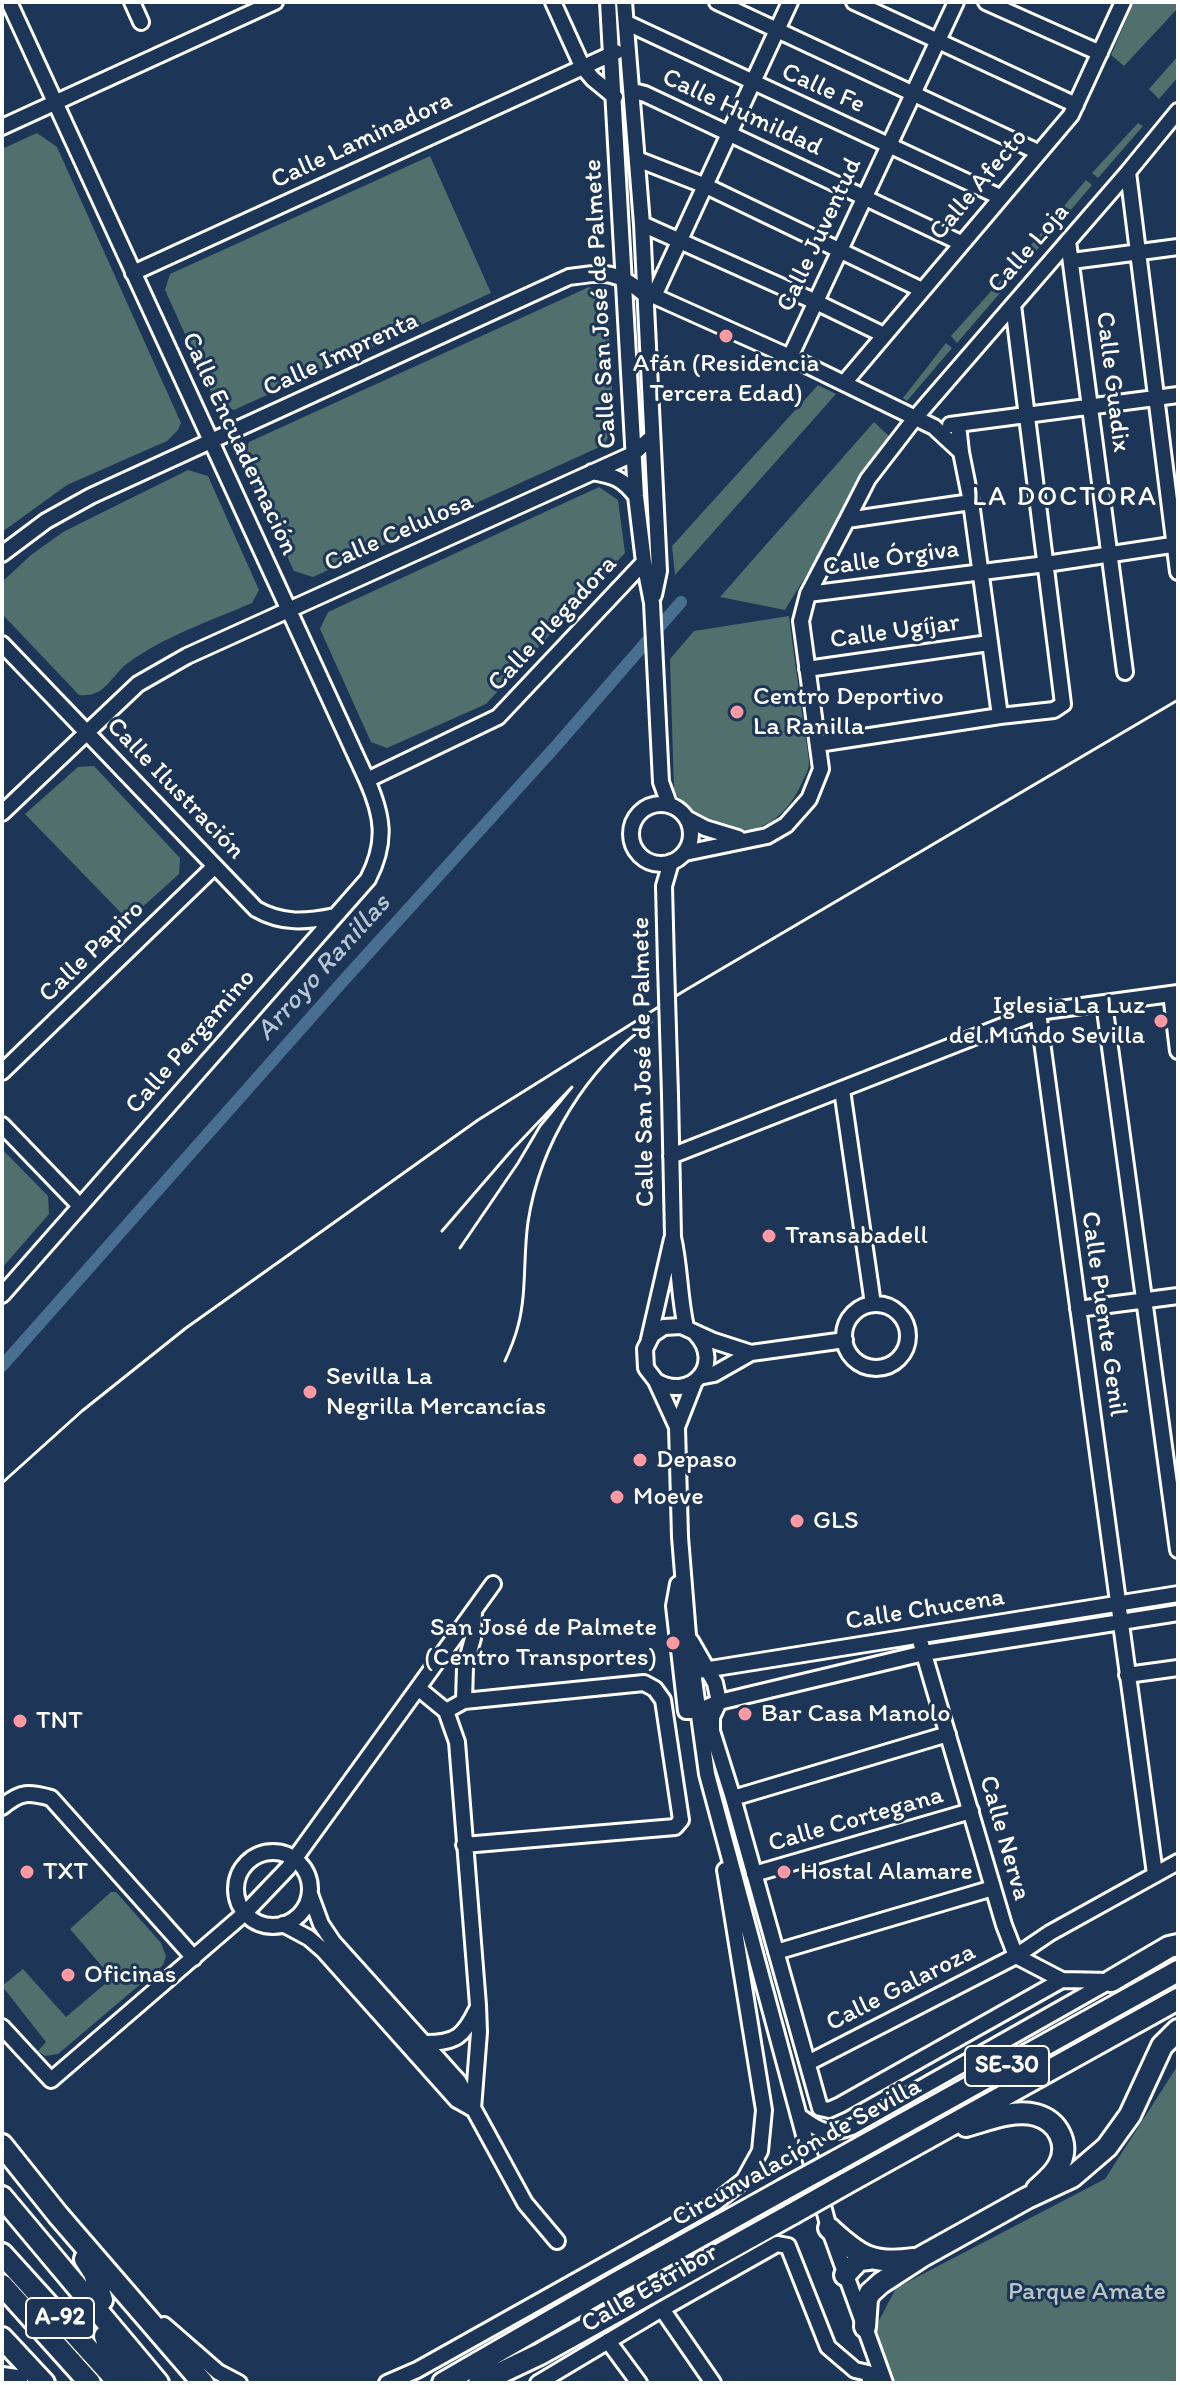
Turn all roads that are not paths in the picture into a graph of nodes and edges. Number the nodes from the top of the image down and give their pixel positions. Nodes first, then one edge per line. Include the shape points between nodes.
1 (9, 2) edge
2 (132, 2) edge
3 (275, 2) edge
4 (553, 2) edge
5 (608, 2) edge
6 (717, 2) edge
7 (790, 2) edge
8 (854, 2) edge
9 (956, 2) edge
10 (986, 2) edge
11 (1123, 2) edge
12 (625, 3) edge
13 (258, 6) edge
14 (141, 22) dead end
15 (627, 23) junction
16 (777, 30) junction
17 (629, 42) junction
18 (937, 42) junction
19 (1100, 53) junction
20 (612, 55) junction
21 (582, 66) junction
22 (752, 83) junction
23 (633, 91) junction
24 (912, 93) junction
25 (615, 97) junction
26 (55, 103) junction
27 (1076, 105) junction
28 (1178, 111) edge
29 (2, 127) edge
30 (729, 133) junction
31 (888, 144) junction
32 (1038, 152) junction
33 (637, 159) junction
34 (1128, 172) junction
35 (706, 186) junction
36 (865, 197) junction
37 (1000, 197) junction
38 (642, 224) junction
39 (622, 226) junction
40 (680, 239) junction
41 (1068, 241) junction
42 (961, 243) junction
43 (1178, 247) edge
44 (839, 250) junction
45 (1137, 252) junction
46 (1072, 261) junction
47 (133, 273) junction
48 (625, 278) junction
49 (922, 290) junction
50 (649, 295) junction
51 (816, 302) junction
52 (1013, 305) junction
53 (884, 335) junction
54 (790, 357) junction
55 (844, 383) junction
56 (1178, 395) edge
57 (1156, 398) junction
58 (1091, 406) junction
59 (1027, 415) junction
60 (915, 418) junction
61 (958, 424) junction
62 (934, 427) junction
63 (652, 437) junction
64 (211, 441) junction
65 (961, 452) junction
66 (633, 454) junction
67 (591, 472) junction
68 (636, 496) junction
69 (971, 502) junction
70 (847, 520) junction
71 (1176, 544) edge
72 (1109, 553) junction
73 (2, 554) edge
74 (644, 562) junction
75 (1046, 564) junction
76 (980, 571) junction
77 (1178, 572) edge
78 (808, 594) junction
79 (652, 603) junction
80 (288, 610) junction
81 (989, 643) junction
82 (2, 644) edge
83 (807, 669) junction
84 (1125, 672) dead end
85 (1000, 716) junction
86 (86, 732) junction
87 (818, 744) junction
88 (367, 780) junction
89 (661, 782) junction
90 (669, 804) junction
91 (651, 805) junction
92 (378, 806) joint
93 (2, 813) edge
94 (688, 819) junction
95 (747, 840) junction
96 (685, 853) junction
97 (671, 862) junction
98 (653, 863) junction
99 (215, 866) junction
100 (664, 886) junction
101 (335, 916) junction
102 (1174, 994) edge
103 (1104, 1003) junction
104 (1038, 1012) junction
105 (1178, 1051) edge
106 (2, 1072) edge
107 (842, 1090) junction
108 (2, 1125) edge
109 (671, 1156) junction
110 (80, 1206) junction
111 (673, 1237) junction
112 (2, 1295) edge
113 (1178, 1296) edge
114 (1144, 1301) junction
115 (873, 1304) junction
116 (1078, 1309) junction
117 (691, 1330) junction
118 (649, 1340) junction
119 (845, 1340) junction
120 (751, 1353) junction
121 (697, 1379) junction
122 (656, 1381) junction
123 (677, 1427) junction
124 (1178, 1550) edge
125 (681, 1568) junction
126 (493, 1584) dead end
127 (1178, 1594) edge
128 (1118, 1603) junction
129 (474, 1611) junction
130 (1178, 1613) edge
131 (1120, 1622) junction
132 (688, 1635) junction
133 (919, 1636) junction
134 (924, 1653) junction
135 (1178, 1668) edge
136 (708, 1669) junction
137 (686, 1672) junction
138 (1127, 1675) junction
139 (418, 1688) junction
140 (464, 1701) junction
141 (719, 1702) junction
142 (446, 1711) junction
143 (698, 1711) junction
144 (948, 1734) junction
145 (733, 1798) junction
146 (2, 1807) edge
147 (971, 1811) junction
148 (718, 1818) junction
149 (464, 1845) junction
150 (295, 1858) junction
151 (1178, 1862) edge
152 (1155, 1874) junction
153 (756, 1880) junction
154 (993, 1888) junction
155 (310, 1894) junction
156 (742, 1905) junction
157 (245, 1913) junction
158 (283, 1924) junction
159 (1175, 1945) edge
160 (776, 1952) junction
161 (1016, 1956) junction
162 (194, 1958) junction
163 (1178, 1971) edge
164 (1062, 1980) junction
165 (1111, 1981) junction
166 (1178, 1999) edge
167 (478, 2005) junction
168 (2, 2027) edge
169 (1178, 2030) edge
170 (426, 2043) junction
171 (808, 2063) junction
172 (473, 2109) junction
173 (799, 2116) junction
174 (932, 2136) junction
175 (2, 2145) edge
176 (2, 2197) edge
177 (1027, 2198) junction
178 (58, 2215) junction
179 (829, 2228) junction
180 (557, 2241) dead end
181 (2, 2254) edge
182 (921, 2257) junction
183 (869, 2259) junction
184 (847, 2280) junction
185 (616, 2283) junction
186 (881, 2283) junction
187 (2, 2285) edge
188 (102, 2300) dead end
189 (662, 2309) junction
190 (865, 2327) junction
191 (105, 2336) dead end
192 (2, 2338) edge
193 (608, 2341) junction
194 (540, 2354) junction
195 (869, 2378) edge
196 (546, 2381) edge
197 (44, 2383) edge
198 (90, 2383) edge
199 (119, 2383) edge
200 (135, 2383) edge
201 (158, 2383) edge
202 (203, 2383) edge
203 (239, 2383) edge
204 (387, 2383) edge
205 (426, 2383) edge
206 (443, 2383) edge
207 (479, 2383) edge
208 (501, 2383) edge
209 (639, 2383) edge
210 (713, 2383) edge
211 (845, 2383) edge
212 (885, 2383) edge

1 - 26 street, Calle Encuadernación
2 - 14 street
3 - 13 street
4 - 21 street
5 - 20 street, Calle San José de Palmete
6 - 16 street
7 - 16 street
8 - 18 street
9 - 18 street, Calle Juventud
10 - 19 street
11 - 19 street, Calle Afecto
12 - 15 street, Calle San José de Palmete
13 - 26 street
15 - 17 street, Calle San José de Palmete
15 - 22 street, Calle Fe
16 - 22 street
16 - 24 street
17 - 20 street, Calle Laminadora
17 - 23 street, Calle San José de Palmete
18 - 24 street, Calle Juventud
18 - 27 street
19 - 27 street, Calle Afecto
20 - 21 street, Calle Laminadora
20 - 25 street, Calle San José de Palmete
21 - 25 street
21 - 47 street, Calle Laminadora
22 - 30 street
22 - 31 street, Calle Fe
23 - 30 street, Calle Humildad
23 - 33 street, Calle San José de Palmete
24 - 31 street, Calle Juventud
24 - 32 street
25 - 39 street, Calle San José de Palmete
26 - 29 street
26 - 47 street, Calle Encuadernación
27 - 32 street, Calle Afecto
28 - 34 street, Calle Loja
30 - 35 street
30 - 36 street, Calle Humildad
31 - 36 street, Calle Juventud
31 - 37 street, Calle Fe
32 - 37 street, Calle Afecto
33 - 35 street
33 - 38 street, Calle San José de Palmete
34 - 41 street, Calle Loja
34 - 45 street
35 - 40 street
35 - 44 street
36 - 42 street, Calle Humildad
36 - 44 street, Calle Juventud
37 - 42 street, Calle Afecto
38 - 40 street
38 - 50 street, Calle San José de Palmete
39 - 48 street, Calle San José de Palmete
39 - 50 street
40 - 50 street
40 - 51 street
41 - 46 street, Calle Guadix
41 - 52 street, Calle Loja
42 - 49 street, Calle Afecto
43 - 45 street
44 - 49 street
44 - 51 street, Calle Juventud
45 - 46 street
45 - 57 street
46 - 58 street, Calle Guadix
47 - 64 street, Calle Encuadernación
48 - 50 street
48 - 64 street, Calle Imprenta via 599,273 569,277
48 - 66 street, Calle San José de Palmete
49 - 53 street, Calle Afecto
50 - 54 street
50 - 63 street, Calle San José de Palmete
51 - 53 street
51 - 54 street, Calle Juventud
52 - 59 street
52 - 60 street, Calle Loja
53 - 55 street, Calle Afecto
54 - 55 street
55 - 60 street
56 - 57 street
57 - 58 street
57 - 71 street
58 - 59 street
58 - 72 street, Calle Guadix
59 - 61 street
59 - 75 street
60 - 62 street
60 - 70 street, Calle Loja via 868,479
61 - 62 street
61 - 65 street
62 - 65 street
63 - 66 street, Calle Celulosa
63 - 79 street, Calle San José de Palmete via 659,571
64 - 73 street, Calle Imprenta via 91,496
64 - 80 street, Calle Encuadernación
65 - 69 street
66 - 67 street, Calle Celulosa
66 - 68 street, Calle San José de Palmete
67 - 68 street via 612,476
67 - 80 street, Calle Celulosa
68 - 74 street, Calle San José de Palmete
69 - 70 street
69 - 76 street
70 - 78 street, Calle Loja
71 - 72 street, Calle Órgiva
71 - 77 street
72 - 75 street, Calle Órgiva
72 - 84 street, Calle Guadix
74 - 79 street, Calle San José de Palmete
74 - 88 street, Calle Plegadora via 498,717
75 - 76 street, Calle Órgiva
75 - 85 street via 1064,701 1054,710
76 - 78 street, Calle Órgiva
76 - 81 street
78 - 83 street, Calle Loja via 801,621
79 - 89 street, Calle San José de Palmete
80 - 86 street, Calle Celulosa via 138,684
80 - 88 street, Calle Encuadernación
81 - 83 street, Calle Ugíjar
81 - 85 street
82 - 86 street, Calle Ilustración
83 - 87 street, Calle Loja
85 - 87 street
86 - 93 street, Calle Celulosa
86 - 99 street, Calle Ilustración
87 - 95 street, Calle Loja via 821,769 809,799 777,831
88 - 92 street, Calle Encuadernación
89 - 90 street, Calle San José de Palmete
89 - 91 street, Calle San José de Palmete
90 - 91 street
90 - 94 street
91 - 98 street via 636,817 631,835 638,853
92 - 101 street, Calle Pergamino via 381,836 375,865
94 - 95 street
94 - 96 street via 692,836
95 - 96 street, Calle Loja
96 - 97 street
97 - 98 street
97 - 100 street, Calle San José de Palmete
98 - 100 street, Calle San José de Palmete
99 - 101 street, Calle Ilustración via 268,916 307,922
99 - 106 street, Calle Papiro
100 - 109 street, Calle San José de Palmete, bridge
101 - 110 street, Calle Pergamino
102 - 103 street
102 - 105 street
103 - 104 street
103 - 114 street
104 - 107 street
104 - 116 street, Calle Puente Genil
107 - 109 street
107 - 115 street
108 - 110 street
109 - 111 street, Calle San José de Palmete
110 - 112 street, Calle Pergamino
111 - 117 street, Calle San José de Palmete via 680,1304
111 - 118 street, Calle San José de Palmete
113 - 114 street
114 - 116 street
114 - 124 street
115 - 119 street via 855,1312
115 - 119 street via 894,1309 902,1317 908,1337 903,1354 889,1365 870,1367 853,1358
116 - 128 street, Calle Puente Genil
117 - 118 street via 664,1327
117 - 120 street
117 - 121 street via 707,1355
118 - 122 street via 644,1360
119 - 120 street
120 - 121 street
121 - 122 street via 674,1388
121 - 123 street
122 - 123 street
123 - 125 street
125 - 132 street
125 - 137 street via 674,1606
126 - 129 street
127 - 128 street, Calle Chucena
128 - 131 street, Calle Puente Genil
128 - 133 street, Calle Chucena
129 - 139 street
129 - 140 street
130 - 131 street, Calle Chucena
131 - 134 street, Calle Chucena
131 - 138 street, Calle Puente Genil
132 - 136 street
132 - 137 street
133 - 134 street, Calle Nerva
133 - 136 street, Calle Chucena
134 - 141 street, Calle Chucena
134 - 144 street, Calle Nerva
135 - 138 street
136 - 137 street, Calle Chucena
136 - 141 street
137 - 143 street
138 - 152 street, Calle Puente Genil
139 - 142 street
139 - 150 street
140 - 142 street
140 - 149 street via 644,1683 655,1689 663,1700 681,1820 675,1827
141 - 143 street, Calle Chucena
141 - 145 street via 712,1731
142 - 149 street via 457,1742
143 - 148 street
144 - 145 street
144 - 147 street, Calle Nerva
145 - 153 street
146 - 162 street via 31,1792 51,1798
147 - 153 street, Calle Cortegana
147 - 154 street, Calle Nerva
148 - 156 street
148 - 204 street via 764,2110 760,2151 744,2180 715,2203
149 - 167 street
150 - 155 street via 307,1872
150 - 157 street
150 - 157 street via 269,1852 248,1862 237,1887
151 - 152 street, Calle Galaroza
152 - 161 street, Calle Galaroza
153 - 156 street
153 - 160 street
154 - 160 street
154 - 161 street, Calle Nerva
155 - 158 street via 301,1913
155 - 170 street via 333,1942
156 - 173 street
157 - 158 street via 262,1924
157 - 162 street
158 - 172 street via 324,1951 457,2100
159 - 165 highway
160 - 171 street
161 - 164 street
161 - 171 street, Calle Galaroza
162 - 168 street via 51,2080
163 - 185 highway, Circunvalación de Sevilla / SE-30, bridge
164 - 165 street
164 - 171 street via 829,2110 820,2108
165 - 173 street via 852,2127 822,2131
166 - 174 highway, Circunvalación de Sevilla / SE-30
167 - 170 street via 463,2033 451,2042
167 - 172 street
169 - 177 highway via 1162,2046 1130,2115 1107,2147 1072,2177
170 - 172 street via 459,2082
172 - 180 street via 525,2203
173 - 179 street
174 - 177 highway via 1000,2117 1034,2114 1048,2120 1063,2141 1059,2165
174 - 194 highway, Circunvalación de Sevilla / SE-30, bridge
175 - 178 highway
176 - 201 highway
177 - 182 highway
178 - 188 highway via 94,2273
178 - 202 highway
178 - 203 street via 188,2348
179 - 183 highway
179 - 184 street
181 - 199 highway, A-92
182 - 183 highway
182 - 186 highway
183 - 184 highway via 852,2265
184 - 186 highway via 862,2289
184 - 190 street
185 - 205 highway
185 - 206 highway, Circunvalación de Sevilla / SE-30
186 - 190 highway via 867,2299
187 - 198 highway, A-92
189 - 193 street, Calle Estribor
189 - 195 street, Calle Estribor via 777,2244 788,2246 828,2347
189 - 210 street
190 - 212 street
191 - 200 highway
192 - 197 highway
193 - 196 street, Calle Estribor
193 - 209 street
194 - 207 highway, Circunvalación de Sevilla / SE-30
194 - 208 highway
195 - 211 street

